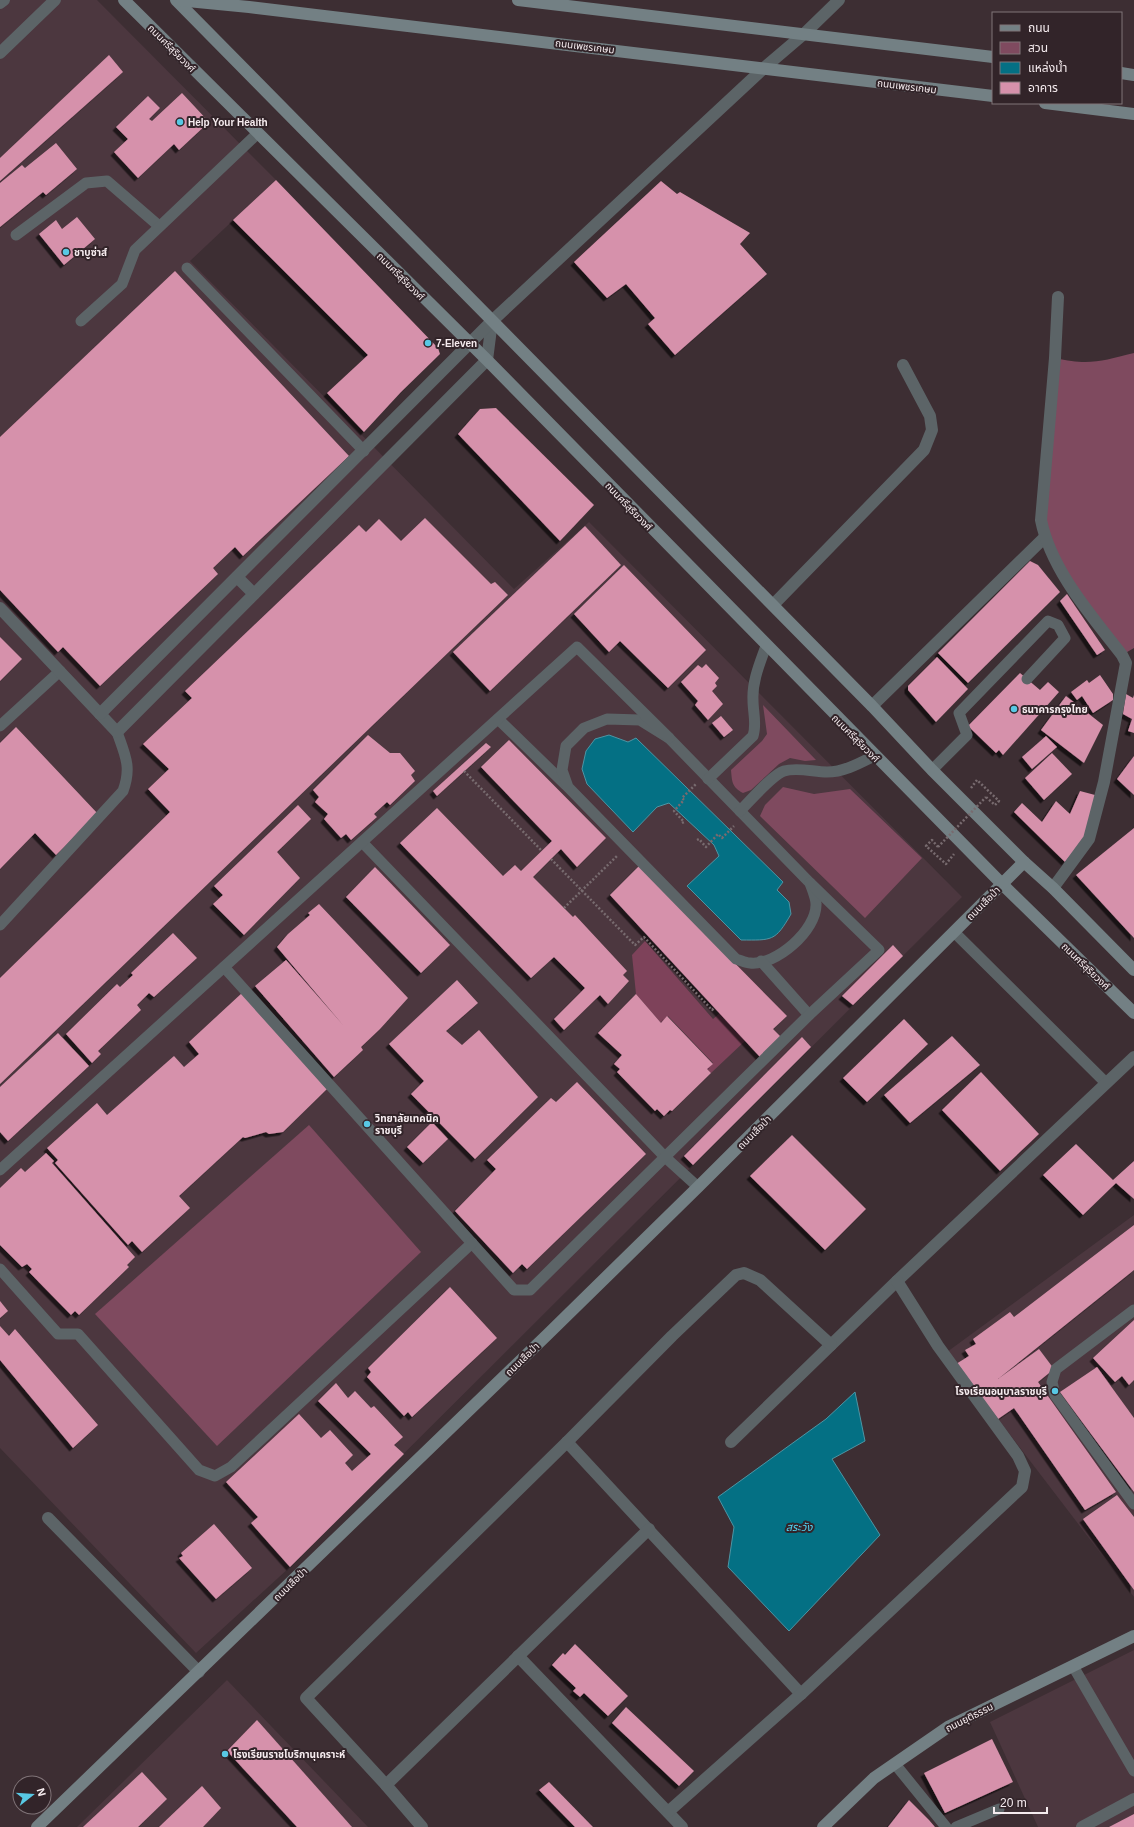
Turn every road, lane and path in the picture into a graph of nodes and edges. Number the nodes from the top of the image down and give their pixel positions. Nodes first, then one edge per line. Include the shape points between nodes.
1 (4, 0) edge
2 (56, 0) edge
3 (124, 0) edge
4 (176, 0) edge
5 (518, 0) edge
6 (839, 0) edge
7 (0, 4) edge
8 (805, 34) junction
9 (0, 53) edge
10 (992, 57) edge
11 (764, 68) junction
12 (1122, 73) edge
13 (1134, 74) edge
14 (992, 96) edge
15 (1053, 104) edge
16 (1134, 114) edge
17 (258, 133) junction
18 (159, 226) junction
19 (16, 235) dead end
20 (187, 268) dead end
21 (1058, 297) dead end
22 (81, 321) dead end
23 (492, 321) junction
24 (470, 344) junction
25 (487, 360) junction
26 (903, 365) dead end
27 (364, 451) junction
28 (1044, 538) junction
29 (237, 577) junction
30 (254, 594) junction
31 (773, 605) junction
32 (0, 608) edge
33 (766, 646) junction
34 (60, 671) junction
35 (1027, 679) dead end
36 (872, 706) junction
37 (100, 714) junction
38 (498, 719) junction
39 (0, 726) edge
40 (117, 732) junction
41 (669, 738) junction
42 (874, 756) junction
43 (932, 770) junction
44 (464, 771) dead end
45 (708, 779) junction
46 (977, 780) dead end
47 (568, 787) junction
48 (693, 787) dead end
49 (740, 811) junction
50 (682, 823) dead end
51 (735, 825) dead end
52 (697, 840) dead end
53 (362, 842) junction
54 (626, 847) junction
55 (542, 850) dead end
56 (551, 859) dead end
57 (1024, 862) junction
58 (946, 864) dead end
59 (810, 883) junction
60 (1002, 884) junction
61 (1053, 888) junction
62 (582, 891) junction
63 (564, 908) dead end
64 (0, 925) edge
65 (954, 932) junction
66 (760, 961) junction
67 (224, 967) junction
68 (1134, 970) edge
69 (714, 1008) dead end
70 (1134, 1013) edge
71 (809, 1015) junction
72 (1134, 1057) edge
73 (1106, 1083) junction
74 (665, 1157) junction
75 (0, 1170) edge
76 (698, 1187) junction
77 (472, 1243) junction
78 (0, 1269) edge
79 (897, 1280) junction
80 (1134, 1310) edge
81 (831, 1344) junction
82 (567, 1442) junction
83 (731, 1442) dead end
84 (1134, 1504) edge
85 (48, 1518) dead end
86 (649, 1529) junction
87 (1134, 1636) edge
88 (518, 1656) junction
89 (1073, 1666) junction
90 (199, 1672) junction
91 (801, 1694) junction
92 (894, 1764) junction
93 (1134, 1771) edge
94 (386, 1785) junction
95 (1134, 1799) edge
96 (999, 1809) dead end
97 (668, 1812) junction
98 (37, 1827) edge
99 (422, 1827) edge
100 (682, 1827) edge
101 (823, 1827) edge
102 (946, 1827) edge
103 (956, 1827) edge
104 (1082, 1827) edge

1 - 7 street
2 - 9 street
3 - 17 main road, ถนนศรีสุริยวงศ์
4 - 11 main road, ถนนเพชรเกษม via 249,6
4 - 23 main road
5 - 8 main road
6 - 8 street
8 - 10 main road
8 - 11 street
11 - 14 main road, ถนนเพชรเกษม
11 - 23 street
12 - 13 main road
15 - 16 main road
17 - 18 lane
17 - 24 main road, ถนนศรีสุริยวงศ์
18 - 19 lane via 107,181 86,183
18 - 22 lane via 135,250 122,284
20 - 27 lane
21 - 28 street via 1056,358 1041,520
23 - 24 street
23 - 25 street
23 - 31 main road
24 - 25 main road, ถนนศรีสุริยวงศ์
24 - 27 street
25 - 30 street
25 - 33 main road, ถนนศรีสุริยวงศ์
26 - 31 street via 930,416 932,430 924,450
27 - 29 street
28 - 36 street
28 - 61 street via 1074,593 1126,663 1104,782 1089,840
29 - 30 street
29 - 37 street
30 - 40 street
31 - 36 main road
32 - 34 street
33 - 42 main road, ถนนศรีสุริยวงศ์
33 - 45 lane via 754,682 756,728 753,736
34 - 37 street
34 - 39 lane
35 - 43 lane via 1065,638 1058,625 1048,621 959,713 970,734
36 - 43 main road
37 - 40 street
38 - 41 lane via 577,648
38 - 47 lane
38 - 53 lane
40 - 64 lane via 126,757 128,777 123,791
41 - 45 lane
41 - 47 lane via 640,720 608,719 584,728 566,746 562,770
42 - 49 lane via 852,768 829,772 784,771
42 - 60 main road, ถนนศรีสุริยวงศ์
43 - 57 main road
44 - 55 path
45 - 49 lane
46 - 58 path, bridge via 999,801 995,805 986,797 938,847 932,840 926,846
47 - 54 lane
48 - 50 path via 674,811 684,822
49 - 59 lane
51 - 52 path via 722,838 718,834 706,847 699,839
53 - 67 lane
53 - 74 lane
54 - 62 path
54 - 66 lane via 736,959 751,963
56 - 62 path
57 - 60 main road, ถนนเสือป่า
57 - 61 main road
59 - 66 lane via 816,904 813,920 796,943 775,958
59 - 71 lane via 879,950
60 - 65 main road, ถนนเสือป่า
60 - 70 main road, ถนนศรีสุริยวงศ์
61 - 68 main road
62 - 63 path
62 - 69 path via 635,945 644,936 712,1010
65 - 73 lane
65 - 76 main road, ถนนเสือป่า
66 - 71 lane
67 - 75 lane
67 - 77 lane
71 - 74 lane
72 - 73 street
73 - 79 street
74 - 76 lane
74 - 77 lane via 530,1290 514,1290
76 - 90 main road, ถนนเสือป่า
77 - 78 lane via 231,1467 215,1476 199,1470 78,1334 58,1334
79 - 81 street
79 - 91 street via 938,1346 1018,1456 1024,1471 1022,1486
80 - 84 lane via 1056,1369 1052,1382 1055,1395
81 - 82 street via 760,1280 744,1273 736,1275
81 - 83 street
82 - 86 street
82 - 94 street via 306,1698
85 - 90 street
86 - 88 street
86 - 91 street
87 - 89 main road, ถนนยุติธรรม
88 - 94 street
88 - 97 street
89 - 92 main road, ถนนยุติธรรม via 948,1727
89 - 93 lane
90 - 98 main road, ถนนเสือป่า
91 - 97 street
92 - 101 main road, ถนนยุติธรรม via 874,1778
92 - 102 lane
94 - 99 street
95 - 104 street
96 - 103 lane
97 - 100 street

